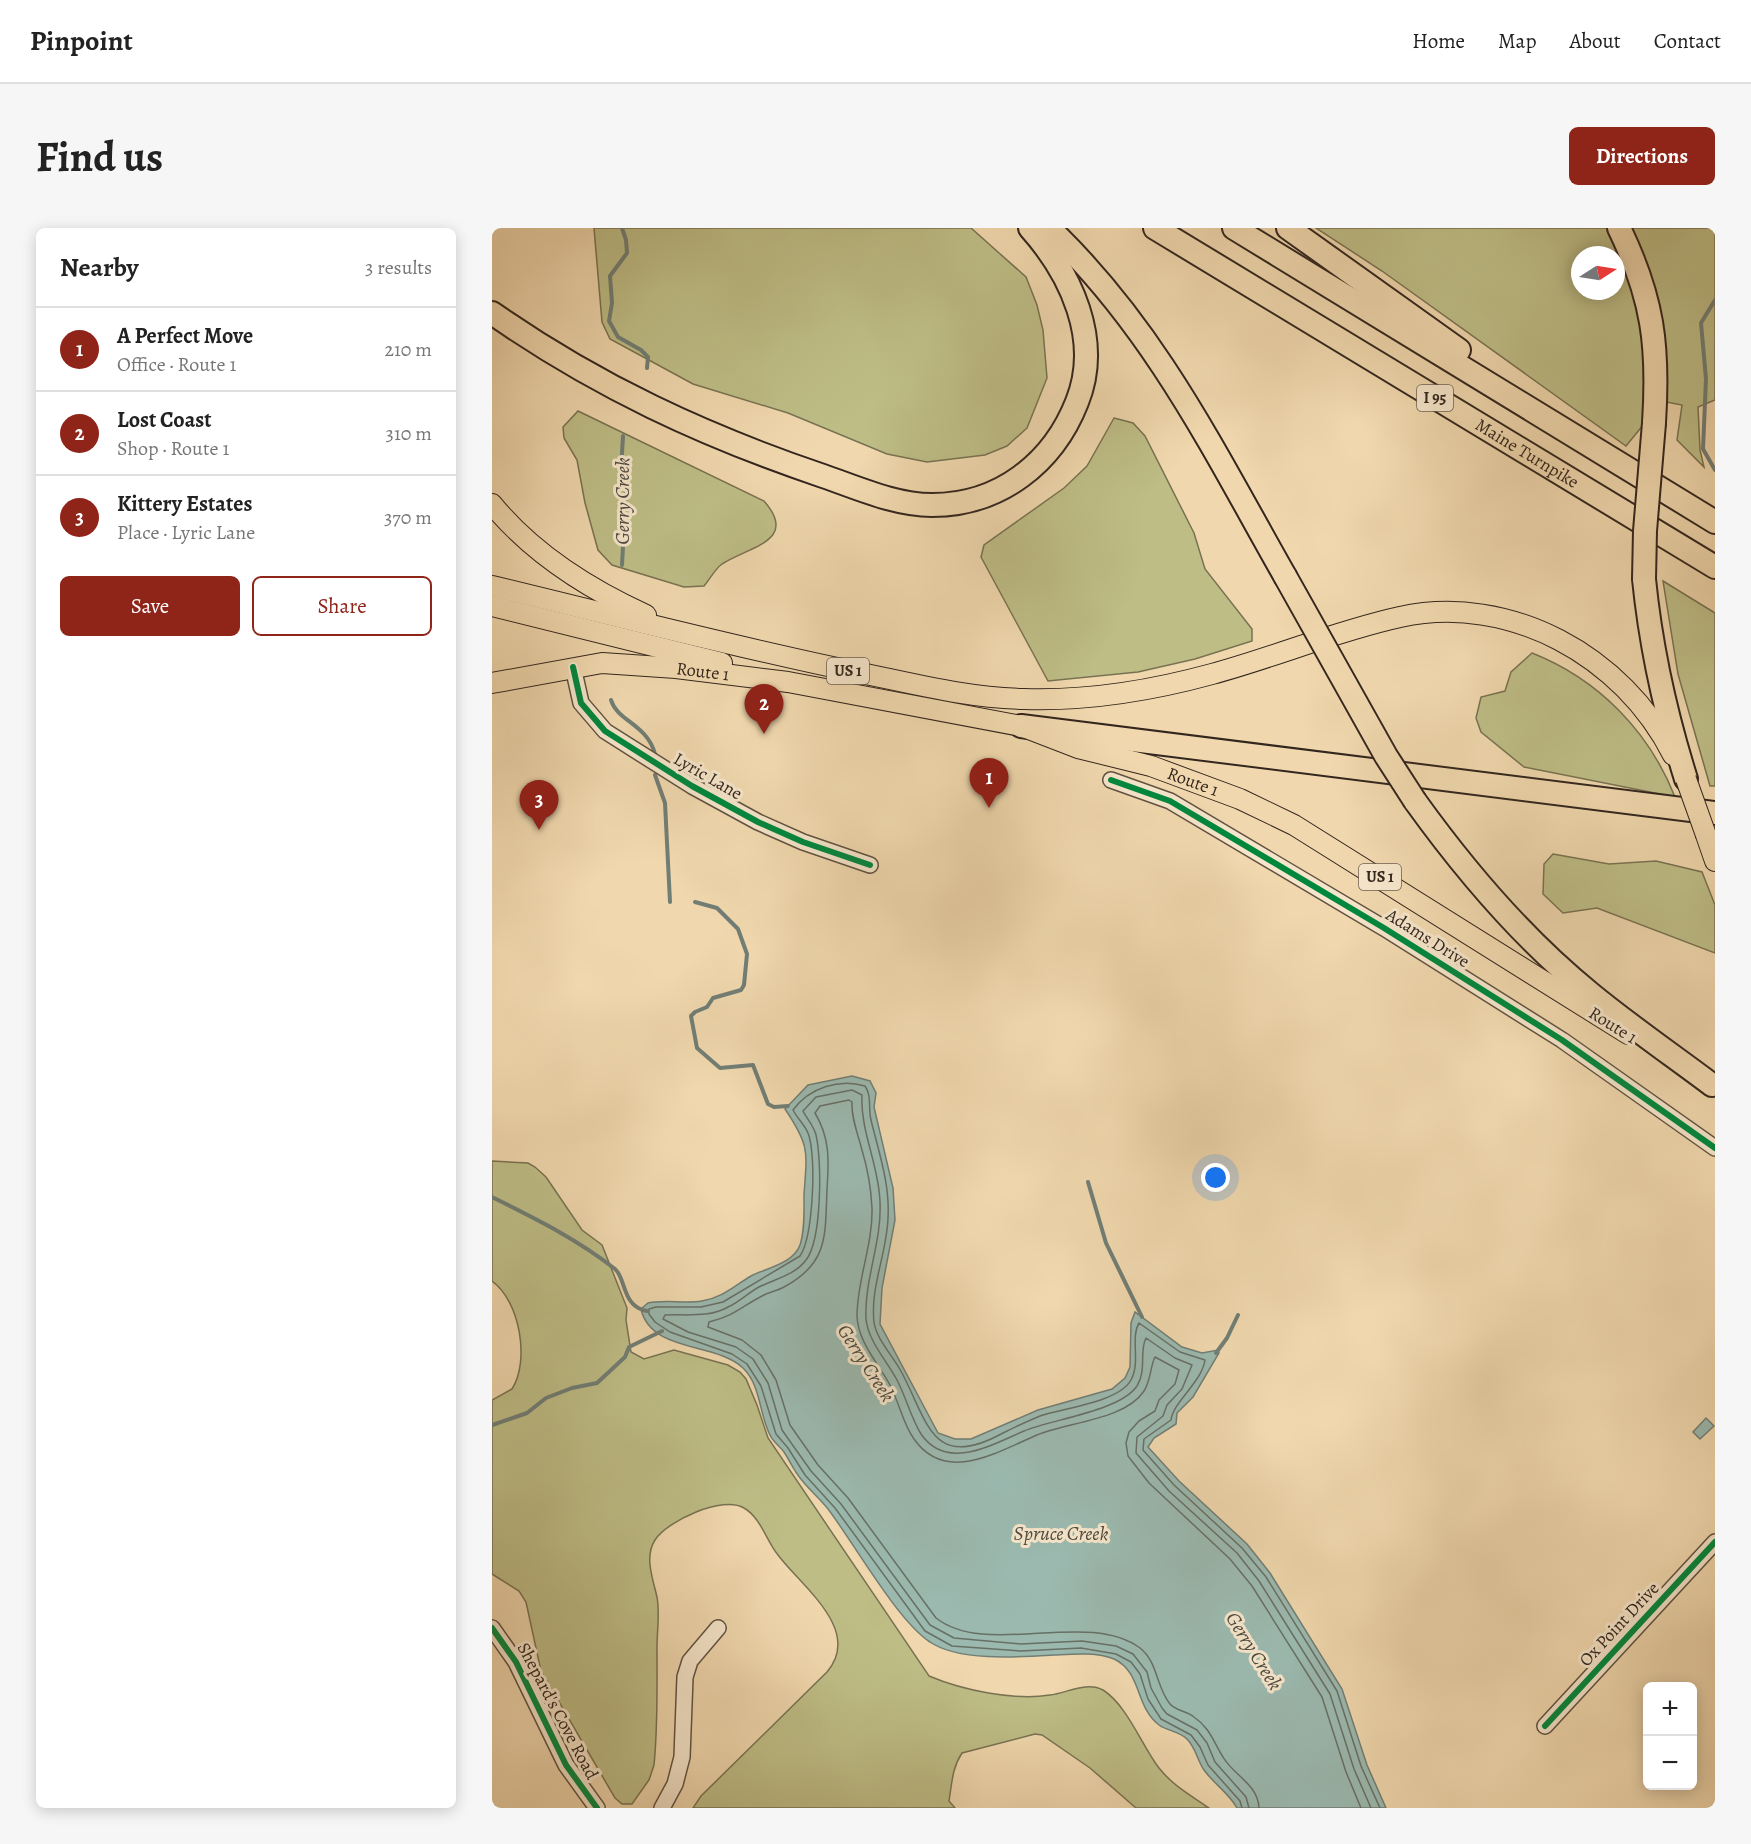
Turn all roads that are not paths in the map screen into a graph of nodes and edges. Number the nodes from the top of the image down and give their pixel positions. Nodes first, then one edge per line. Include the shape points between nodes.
1 (1030, 228) edge
2 (1049, 228) edge
3 (1155, 228) edge
4 (1234, 228) edge
5 (1288, 228) edge
6 (1619, 228) edge
7 (492, 313) edge
8 (1578, 438) junction
9 (492, 504) edge
10 (1715, 522) edge
11 (1715, 567) edge
12 (492, 586) edge
13 (492, 606) edge
14 (701, 636) junction
15 (573, 667) junction
16 (788, 682) junction
17 (492, 683) edge
18 (1020, 726) junction
19 (1686, 779) junction
20 (1111, 780) dead end
21 (1715, 813) edge
22 (1715, 861) edge
23 (870, 865) dead end
24 (1713, 1087) edge
25 (1715, 1148) edge
26 (1715, 1542) edge
27 (492, 1628) edge
28 (718, 1628) dead end
29 (1545, 1726) dead end
30 (597, 1808) edge
31 (662, 1808) edge

1 - 7 highway via 1065,277 1082,320 1085,364 1078,399 1053,447 1025,475 983,497 950,504 889,498 755,453 675,420 613,389
2 - 24 highway, bridge via 1104,285 1171,376 1386,756 1481,887 1591,994
3 - 11 highway, Maine Turnpike / I 95
4 - 8 highway, I 95
5 - 8 highway
6 - 19 highway, bridge via 1649,300 1656,348 1644,579 1665,714
8 - 10 highway, I 95
9 - 14 main road, US 1 via 536,548 580,580 644,614
12 - 14 main road
13 - 16 main road
14 - 19 main road, Route 1 / US 1 via 821,665 970,694 1025,699 1095,697 1211,674 1401,617 1451,612 1483,615 1543,631 1616,678 1653,720
15 - 16 main road, Route 1 / US 1 via 602,663 676,668
15 - 17 main road, US 1
15 - 23 street, Lyric Lane via 581,704 605,731 758,822
16 - 18 main road, Route 1 / US 1
18 - 21 highway
18 - 24 main road, Route 1 / US 1 via 1078,748 1151,766 1207,786 1294,825
19 - 22 main road, Route 1 / US 1, bridge
20 - 25 street, Adams Drive via 1170,801 1384,928 1562,1040
26 - 29 street, Ox Point Drive
27 - 30 street, Shepard's Cove Road via 516,1662 566,1765
28 - 31 street via 690,1661 685,1677 682,1757 675,1784

